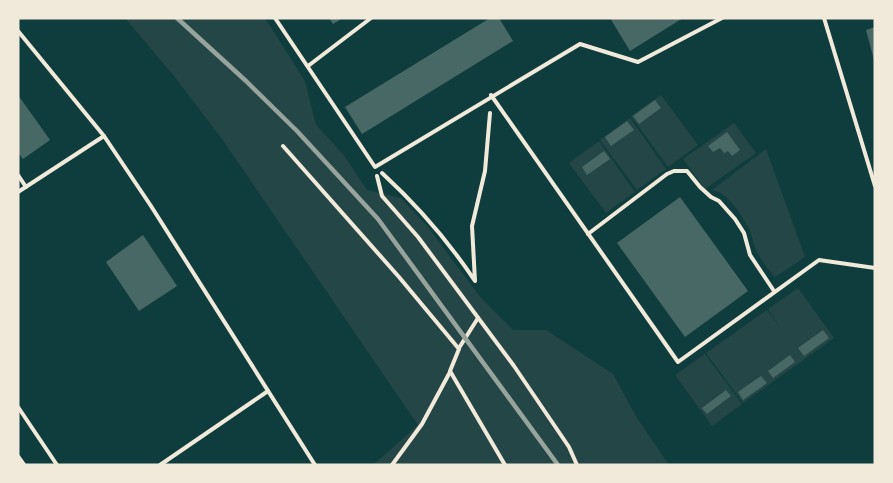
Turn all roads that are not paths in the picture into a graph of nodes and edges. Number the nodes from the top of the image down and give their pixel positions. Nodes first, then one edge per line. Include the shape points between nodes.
1 (275, 18) edge
2 (371, 18) edge
3 (722, 18) edge
4 (824, 18) edge
5 (18, 31) edge
6 (308, 66) junction
7 (491, 95) junction
8 (104, 136) junction
9 (18, 175) edge
10 (875, 186) edge
11 (26, 187) junction
12 (18, 192) edge
13 (588, 234) junction
14 (875, 268) edge
15 (774, 291) junction
16 (268, 391) junction
17 (18, 458) edge
18 (23, 465) edge
19 (160, 465) edge
20 (315, 465) edge

1 - 6 lane
2 - 6 lane
3 - 7 lane via 638,62 580,44
4 - 10 lane
5 - 8 lane
6 - 7 lane via 375,167
7 - 13 lane
8 - 11 lane
8 - 16 lane
9 - 11 lane
11 - 12 lane
13 - 15 lane via 667,174 687,171 735,219 750,255
13 - 15 lane via 678,362
14 - 15 lane via 819,260
16 - 19 lane
16 - 20 lane
17 - 18 street

